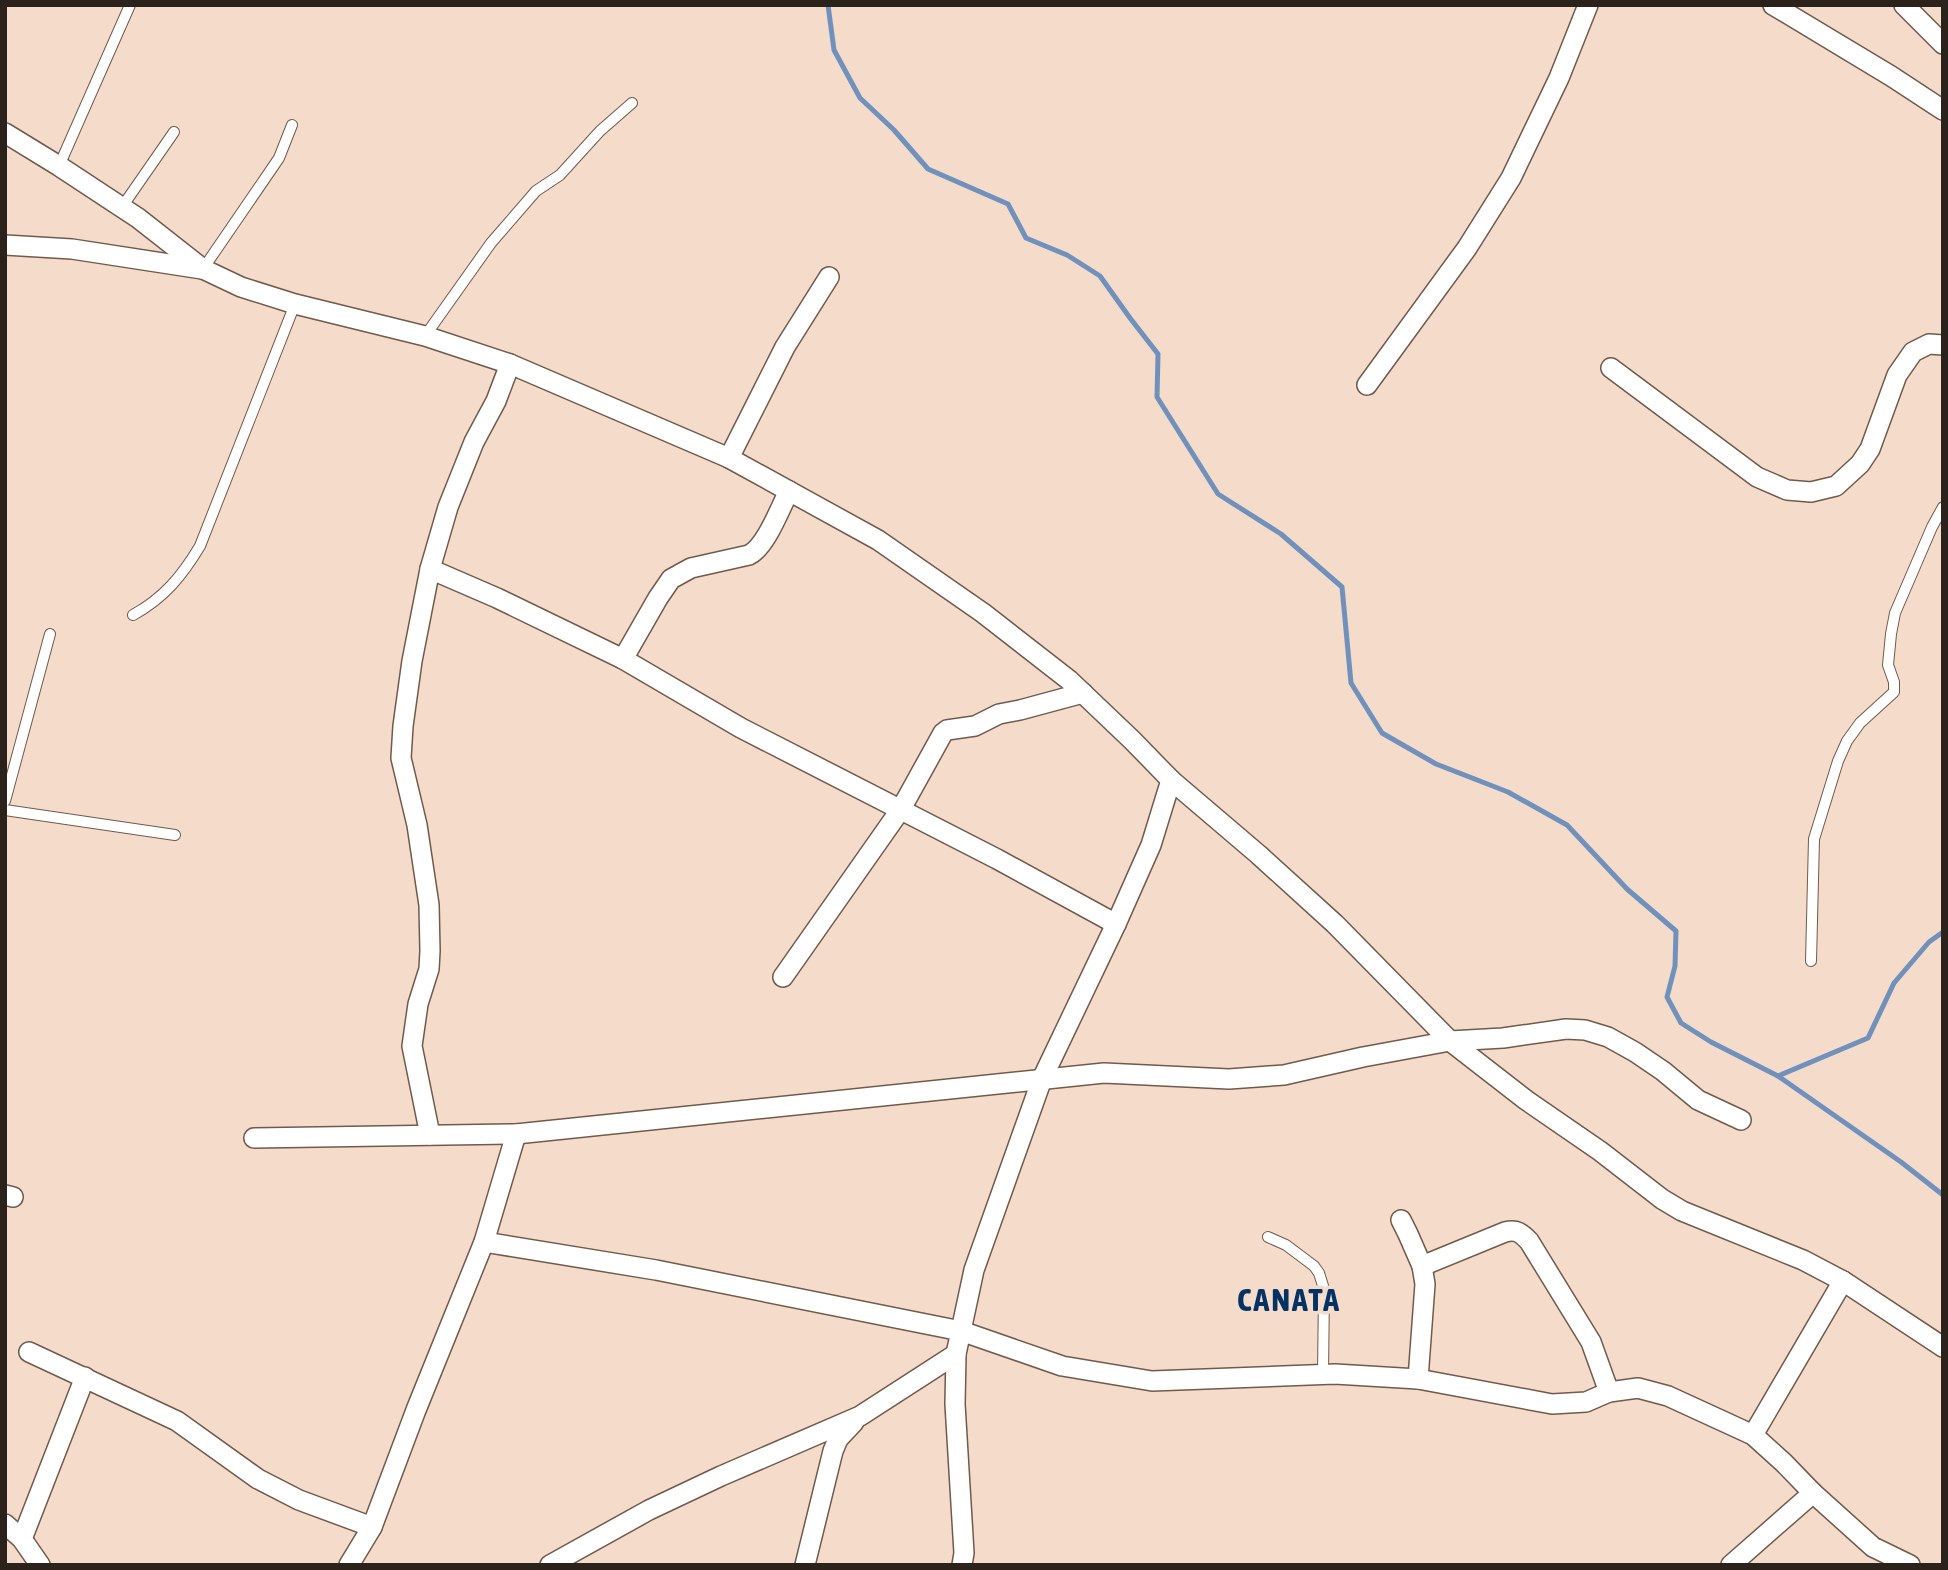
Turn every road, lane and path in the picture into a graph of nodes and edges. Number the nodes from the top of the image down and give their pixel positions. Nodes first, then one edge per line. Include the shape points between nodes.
1 (130, 5) edge
2 (1588, 5) edge
3 (1773, 5) edge
4 (1904, 5) edge
5 (1943, 44) edge
6 (632, 103) dead end
7 (1943, 110) edge
8 (292, 125) dead end
9 (174, 132) dead end
10 (5, 133) edge
11 (59, 166) junction
12 (122, 207) junction
13 (5, 244) edge
14 (203, 270) junction
15 (829, 277) dead end
16 (295, 304) junction
17 (425, 336) junction
18 (1943, 345) edge
19 (510, 364) junction
20 (1611, 368) dead end
21 (1367, 385) dead end
22 (729, 458) junction
23 (789, 491) junction
24 (1943, 507) edge
25 (430, 569) junction
26 (134, 615) dead end
27 (50, 634) dead end
28 (622, 659) junction
29 (1083, 693) junction
30 (1171, 780) junction
31 (5, 801) edge
32 (901, 809) junction
33 (5, 810) edge
34 (175, 835) dead end
35 (1116, 924) junction
36 (1811, 961) dead end
37 (783, 977) dead end
38 (1450, 1041) junction
39 (1042, 1079) junction
40 (1741, 1120) dead end
41 (516, 1134) junction
42 (430, 1135) junction
43 (254, 1138) dead end
44 (1401, 1220) dead end
45 (1268, 1237) dead end
46 (484, 1242) junction
47 (1422, 1266) junction
48 (1843, 1281) junction
49 (961, 1331) junction
50 (1943, 1347) edge
51 (29, 1352) dead end
52 (956, 1354) junction
53 (1323, 1374) junction
54 (85, 1377) junction
55 (1418, 1379) junction
56 (1609, 1392) junction
57 (860, 1416) junction
58 (1753, 1434) junction
59 (1813, 1493) junction
60 (5, 1524) edge
61 (372, 1527) junction
62 (22, 1539) junction
63 (40, 1565) edge
64 (349, 1565) edge
65 (550, 1565) edge
66 (805, 1565) edge
67 (962, 1565) edge
68 (1731, 1565) edge
69 (1910, 1565) edge

1 - 11 lane
2 - 21 street via 1511,178 1467,248
3 - 7 street
4 - 5 street
6 - 17 lane via 560,175 536,191 491,243
8 - 14 lane via 279,158
9 - 12 lane
10 - 11 street
11 - 12 street
12 - 14 street
13 - 14 street via 72,249
14 - 16 street
15 - 22 street via 785,347
16 - 17 street
16 - 26 lane via 200,546 183,574 152,605
17 - 19 street
18 - 20 street via 1929,344 1913,352 1897,375 1860,464 1836,485 1811,492 1787,490 1757,477
19 - 22 street
19 - 25 street via 465,463
22 - 23 street
23 - 28 street via 754,553 691,568 671,579
23 - 29 street via 889,547 983,613
24 - 36 lane via 1895,613 1888,665 1894,692 1847,741 1814,839
25 - 28 street
25 - 42 street via 412,661 401,758 429,905 429,969 412,1046
27 - 31 lane
28 - 32 street via 741,727
29 - 30 street
29 - 32 street via 999,714 972,727 947,730
30 - 35 street via 1151,845
30 - 38 street via 1335,924
32 - 35 street
32 - 37 street
33 - 34 lane
35 - 39 street
38 - 39 street via 1284,1075 1229,1079 1104,1073
38 - 40 street via 1585,1030 1635,1052 1698,1100
38 - 48 street via 1662,1199
39 - 41 street
39 - 49 street via 974,1270
41 - 42 street
41 - 46 street
42 - 43 street
44 - 47 street
45 - 53 lane via 1286,1245 1319,1273 1324,1289
46 - 49 street via 656,1270
46 - 61 street
47 - 55 street via 1425,1284
47 - 56 street via 1505,1231 1518,1231 1529,1241 1591,1342
48 - 50 street
48 - 58 street
49 - 52 street
49 - 53 street via 1062,1366 1152,1381
51 - 54 street
52 - 57 street
52 - 67 street
53 - 55 street
54 - 61 street via 177,1421 258,1479
54 - 62 street
55 - 56 street via 1552,1404 1586,1402
56 - 58 street via 1638,1388 1668,1396
57 - 65 street via 649,1510
57 - 66 street via 833,1451
58 - 59 street
59 - 68 street
59 - 69 street via 1873,1547
60 - 62 street
61 - 64 street
62 - 63 street

